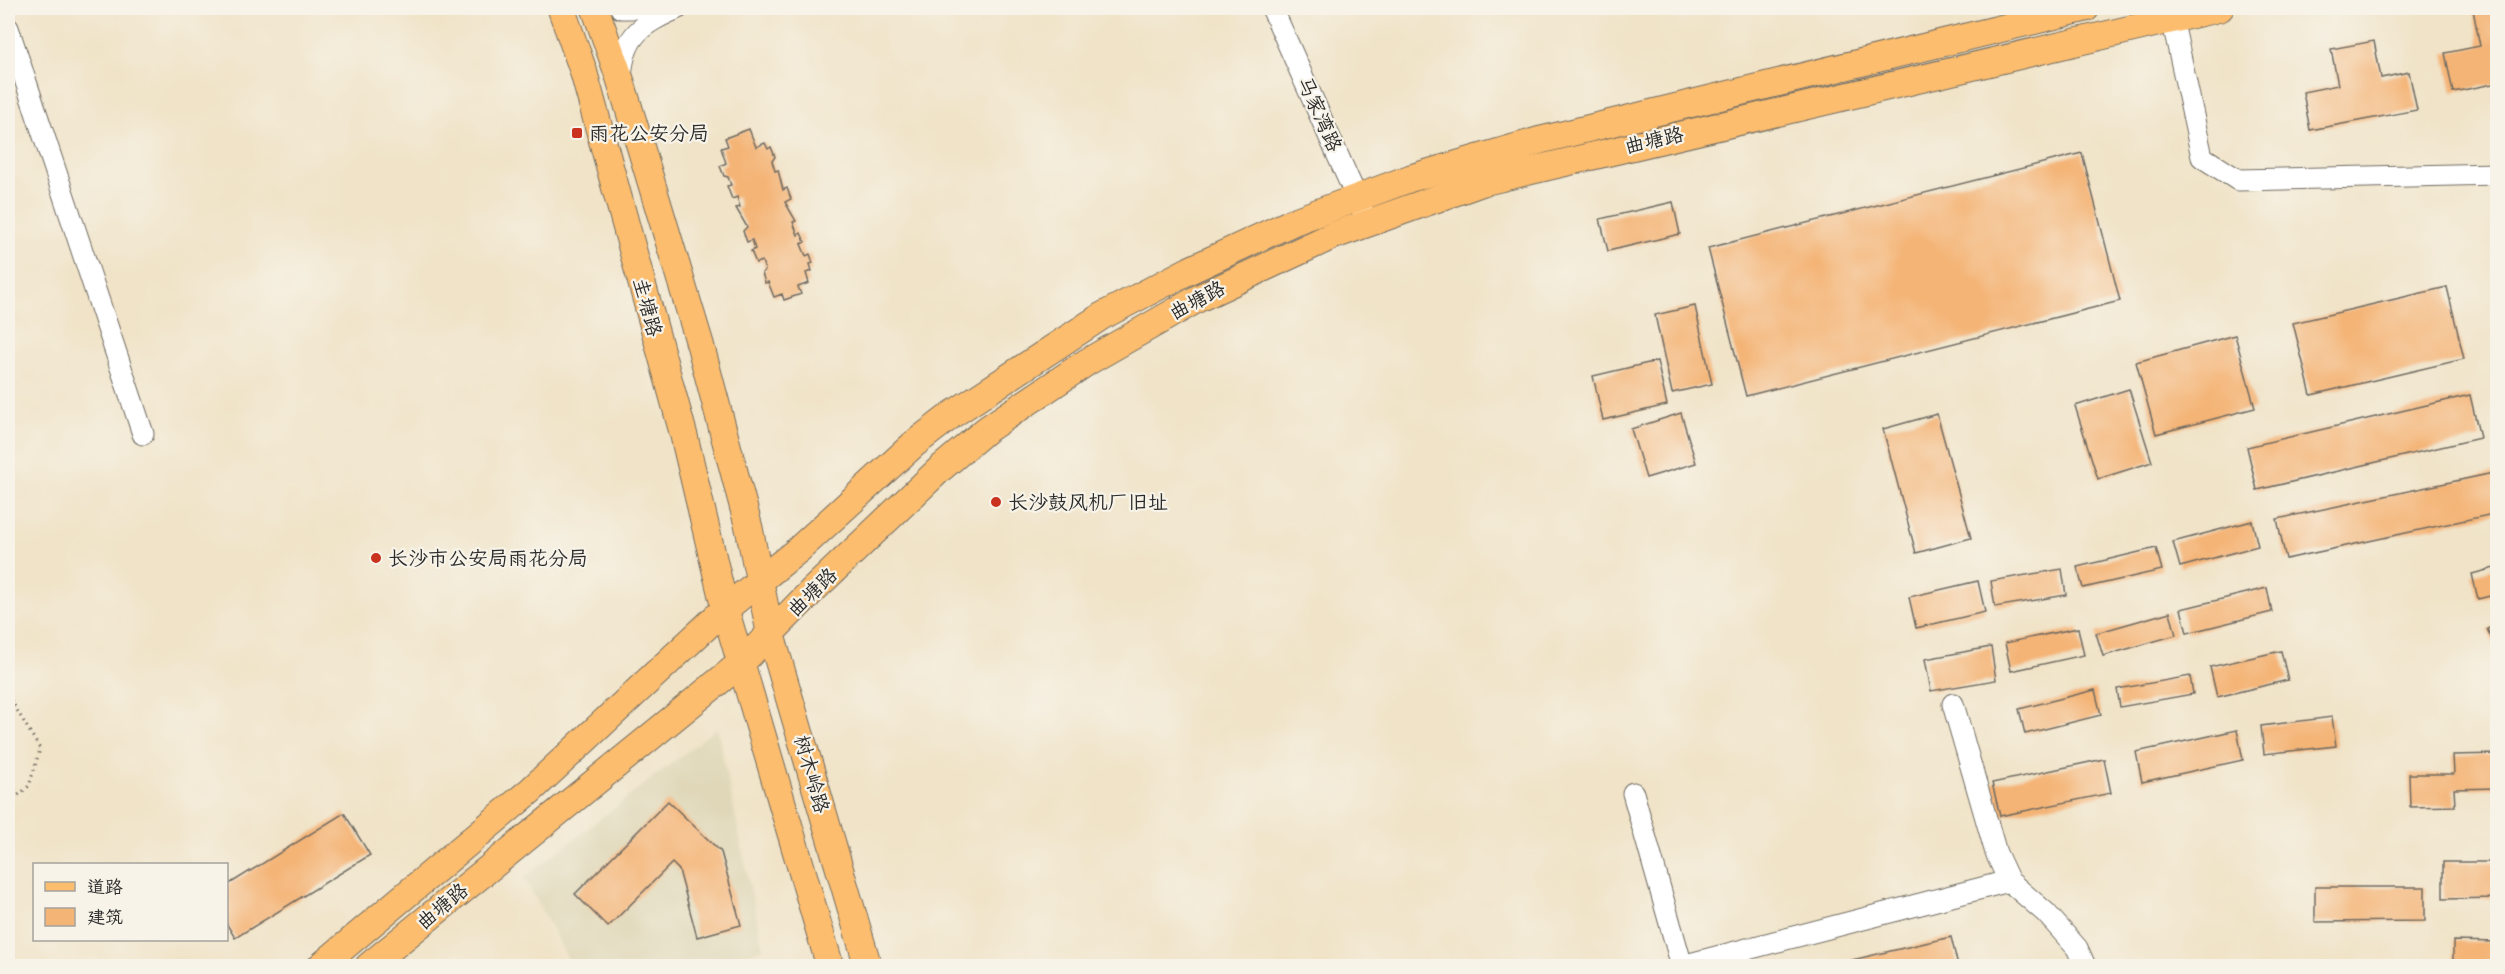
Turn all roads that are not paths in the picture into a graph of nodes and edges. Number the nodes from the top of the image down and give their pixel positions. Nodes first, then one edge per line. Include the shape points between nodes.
1 (561, 8) edge
2 (595, 8) edge
3 (621, 8) edge
4 (648, 8) edge
5 (678, 8) edge
6 (1272, 8) edge
7 (1282, 8) edge
8 (2086, 8) edge
9 (2180, 13) edge
10 (8, 28) edge
11 (621, 79) junction
12 (2498, 174) edge
13 (1367, 208) junction
14 (142, 434) dead end
15 (759, 581) junction
16 (725, 609) junction
17 (770, 632) junction
18 (740, 664) junction
19 (1953, 704) dead end
20 (1633, 793) dead end
21 (2009, 881) junction
22 (321, 966) edge
23 (369, 966) edge
24 (830, 966) edge
25 (868, 966) edge
26 (2085, 966) edge

1 - 16 main road, 圭塘路 via 583,70 684,436
2 - 11 main road, 圭塘路
3 - 4 street
5 - 11 street via 642,26 633,35 623,58
6 - 13 street, 马家湾路
7 - 13 street, 马家湾路
8 - 13 main road, 曲塘路 via 1542,140 1411,178
9 - 12 street via 2202,158 2238,180
9 - 13 main road, 曲塘路
10 - 14 street
11 - 15 main road, 圭塘路 via 700,344 749,528
13 - 15 main road, 曲塘路 via 1285,226 1102,316 914,444
13 - 17 main road, 曲塘路 via 1087,362 1014,410 940,469
15 - 16 main road, 曲塘路
15 - 17 main road, 树木岭路
16 - 18 main road, 树木岭路
16 - 22 main road, 曲塘路 via 530,791
17 - 18 main road, 曲塘路
17 - 25 main road, 树木岭路
18 - 23 main road, 曲塘路
18 - 24 main road, 树木岭路
19 - 21 street via 1996,853
20 - 21 street via 1682,966
21 - 26 street via 2046,913 2077,948

